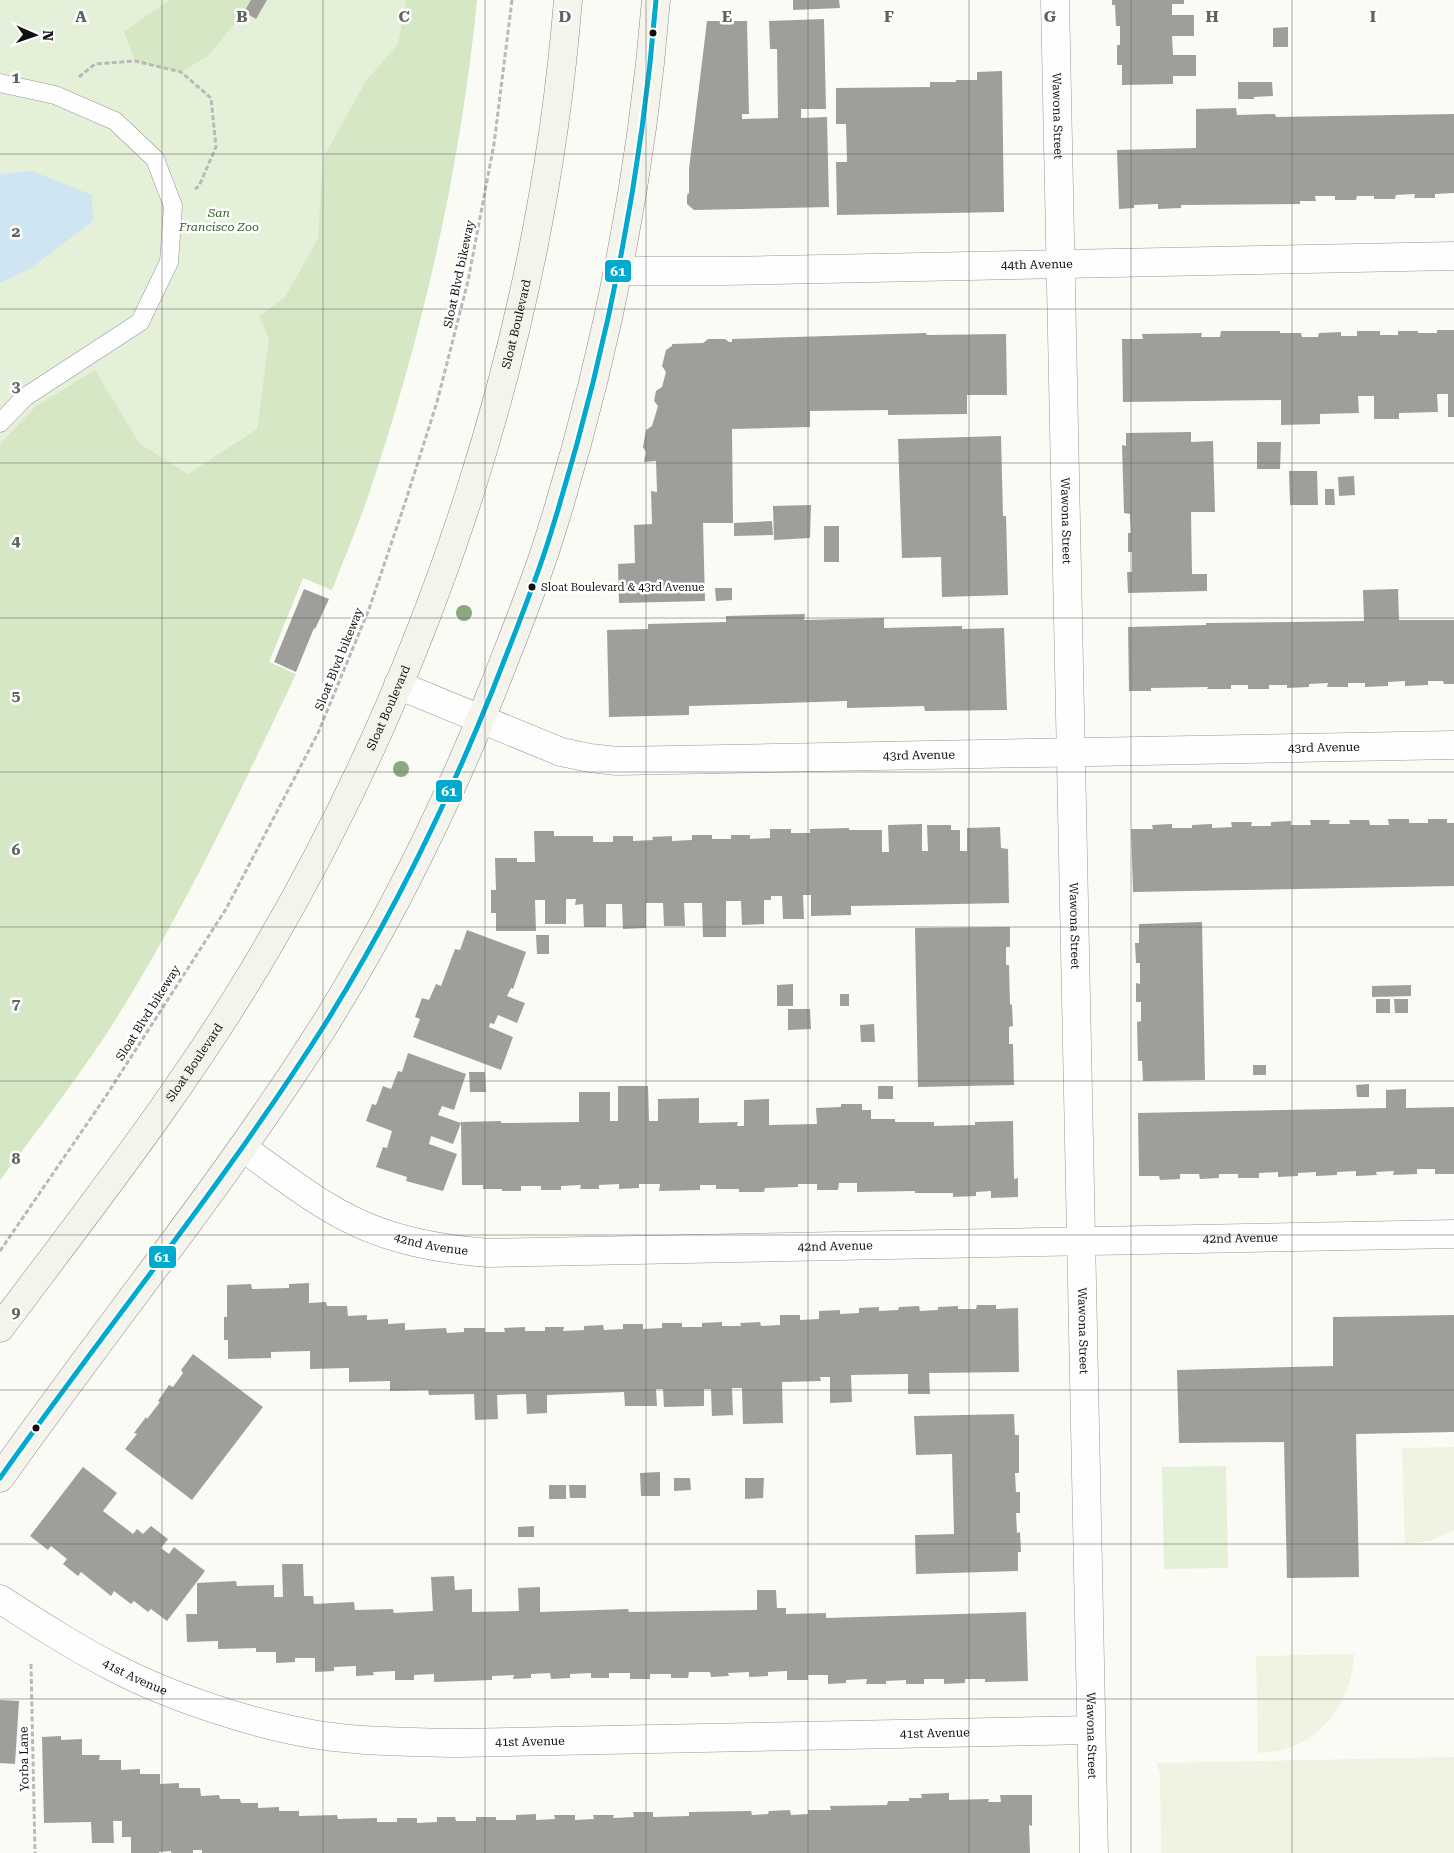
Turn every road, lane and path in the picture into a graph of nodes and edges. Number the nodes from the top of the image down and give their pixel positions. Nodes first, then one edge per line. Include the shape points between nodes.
1 (512, 0) edge
2 (568, 0) edge
3 (656, 0) edge
4 (1055, 0) edge
5 (0, 83) edge
6 (55, 95) junction
7 (173, 206) junction
8 (1454, 256) edge
9 (1061, 264) junction
10 (618, 271) junction
11 (0, 423) edge
12 (398, 685) junction
13 (480, 720) junction
14 (1454, 745) edge
15 (1071, 752) junction
16 (243, 1148) junction
17 (1454, 1234) edge
18 (1081, 1242) junction
19 (0, 1251) edge
20 (0, 1328) edge
21 (0, 1478) edge
22 (0, 1598) edge
23 (31, 1664) dead end
24 (1091, 1730) junction
25 (35, 1853) edge
26 (1094, 1853) edge

1 - 19 path, Sloat Blvd bikeway via 494,144 468,280 437,402 369,609 318,733 226,909 106,1096
2 - 12 street, Sloat Boulevard via 544,194 505,370 453,543
3 - 10 street via 641,140
4 - 9 street, Wawona Street
5 - 6 lane
6 - 7 lane via 115,121 155,159
6 - 7 path via 96,64 135,61 181,72 211,98 216,147 198,186
7 - 11 lane via 169,262 140,322 25,397
8 - 9 street, 44th Avenue
9 - 10 street, 44th Avenue
9 - 15 street, Wawona Street
10 - 13 street via 599,362 567,478 535,578
12 - 13 street, 43rd Avenue
12 - 20 street, Sloat Boulevard via 323,848 248,980 161,1112
13 - 15 street, 43rd Avenue via 561,752 616,761
13 - 16 street via 437,816 385,918 329,1018
14 - 15 street, 43rd Avenue
15 - 18 street, Wawona Street
16 - 18 street, 42nd Avenue via 348,1218 381,1233 450,1250 522,1254
16 - 21 street
17 - 18 street, 42nd Avenue
18 - 24 street, Wawona Street
22 - 24 street, 41st Avenue via 68,1642 163,1690 263,1723 316,1734 366,1740 458,1743
23 - 25 path, Yorba Lane
24 - 26 street, Wawona Street

